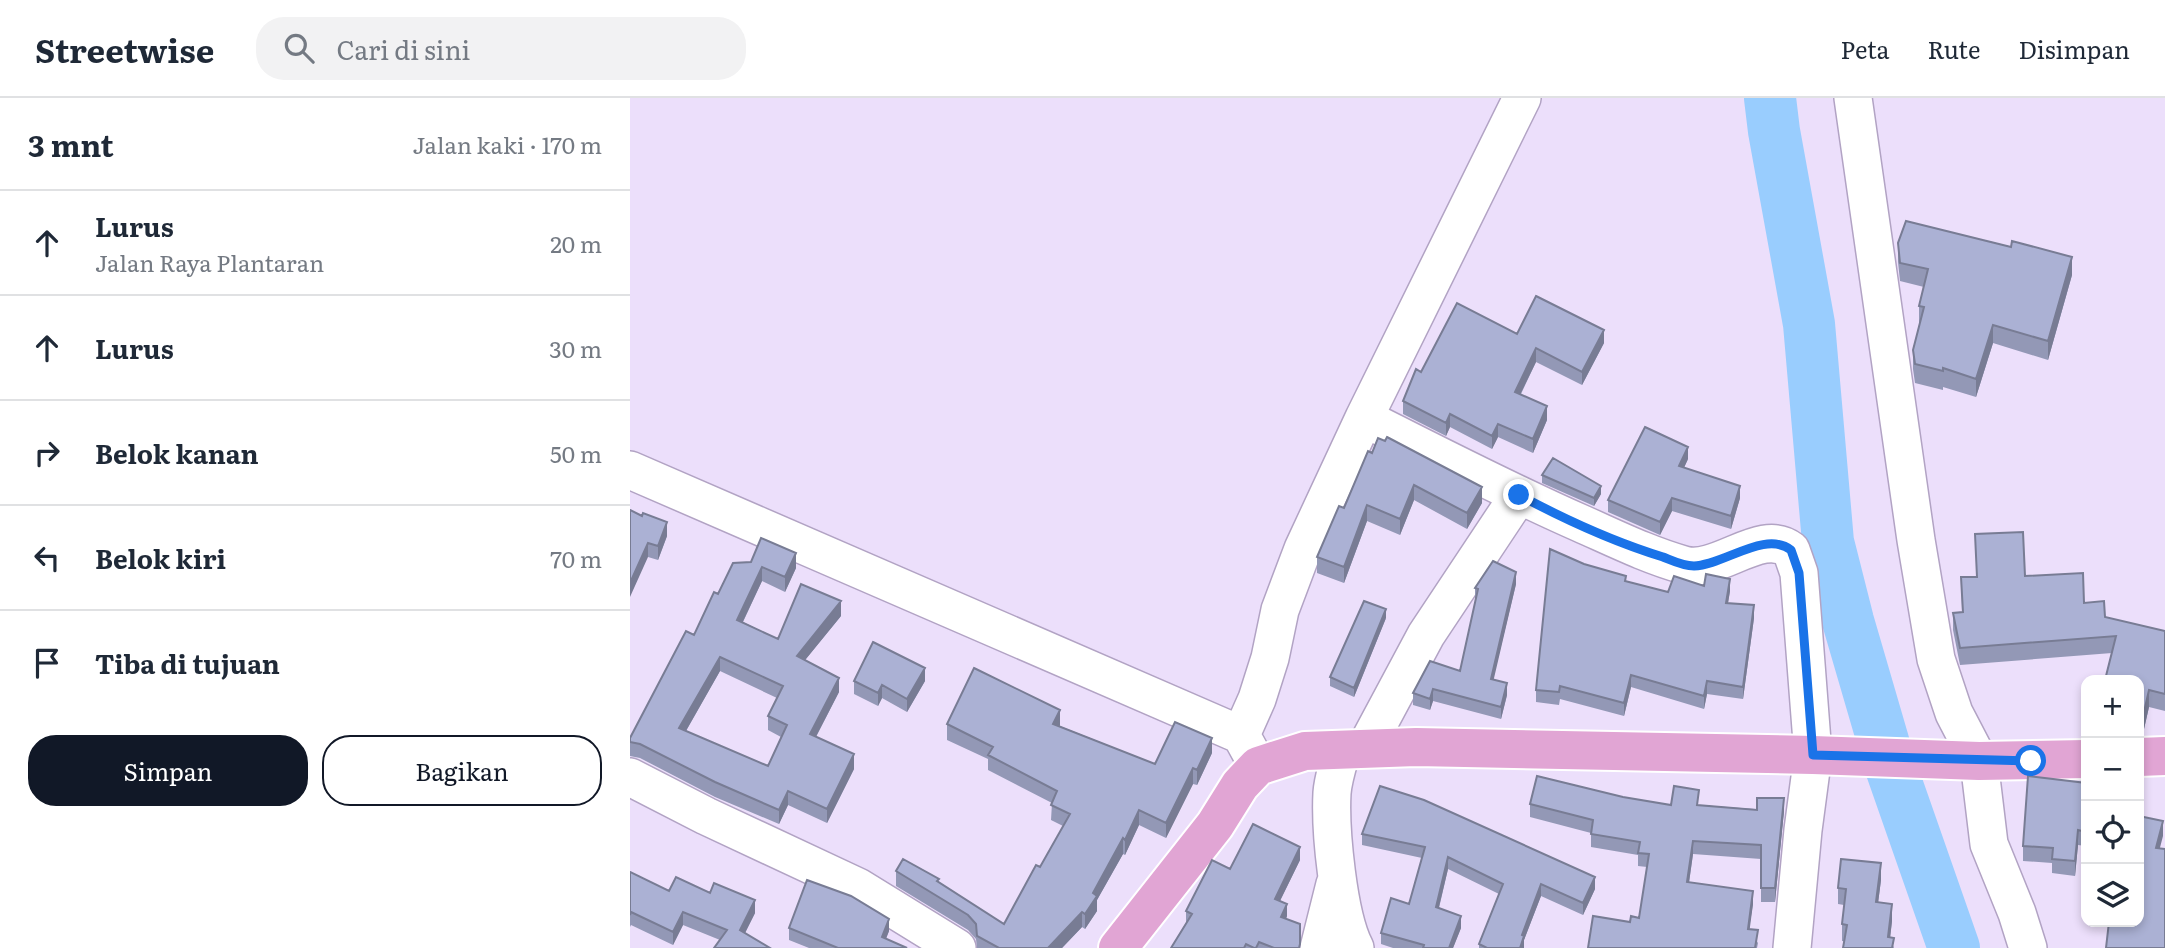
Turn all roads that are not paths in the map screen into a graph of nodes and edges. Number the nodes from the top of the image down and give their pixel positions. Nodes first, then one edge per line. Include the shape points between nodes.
1 (1522, 98) edge
2 (1853, 98) edge
3 (1364, 418) junction
4 (630, 470) edge
5 (1519, 495) junction
6 (1250, 750) junction
7 (1353, 750) junction
8 (1823, 756) junction
9 (2165, 756) edge
10 (2144, 757) edge
11 (2081, 759) edge
12 (1970, 761) junction
13 (630, 777) edge
14 (1337, 876) junction
15 (957, 948) edge
16 (1118, 948) edge
17 (1319, 948) edge
18 (1355, 948) edge
19 (1792, 948) edge
20 (2028, 948) edge

1 - 3 street
2 - 12 street via 1936,659
3 - 5 street
3 - 6 street via 1280,610 1257,699
4 - 6 street
5 - 7 street
5 - 8 street via 1642,551 1687,566 1716,562 1765,544 1791,550 1799,573
6 - 7 main road
6 - 16 main road via 1240,785 1215,825
7 - 8 main road via 1416,747
7 - 14 street via 1332,792
8 - 12 main road
8 - 19 street via 1803,830
9 - 10 main road
11 - 12 main road
12 - 20 street via 1989,844
13 - 15 street via 858,887
14 - 17 street
14 - 18 street

